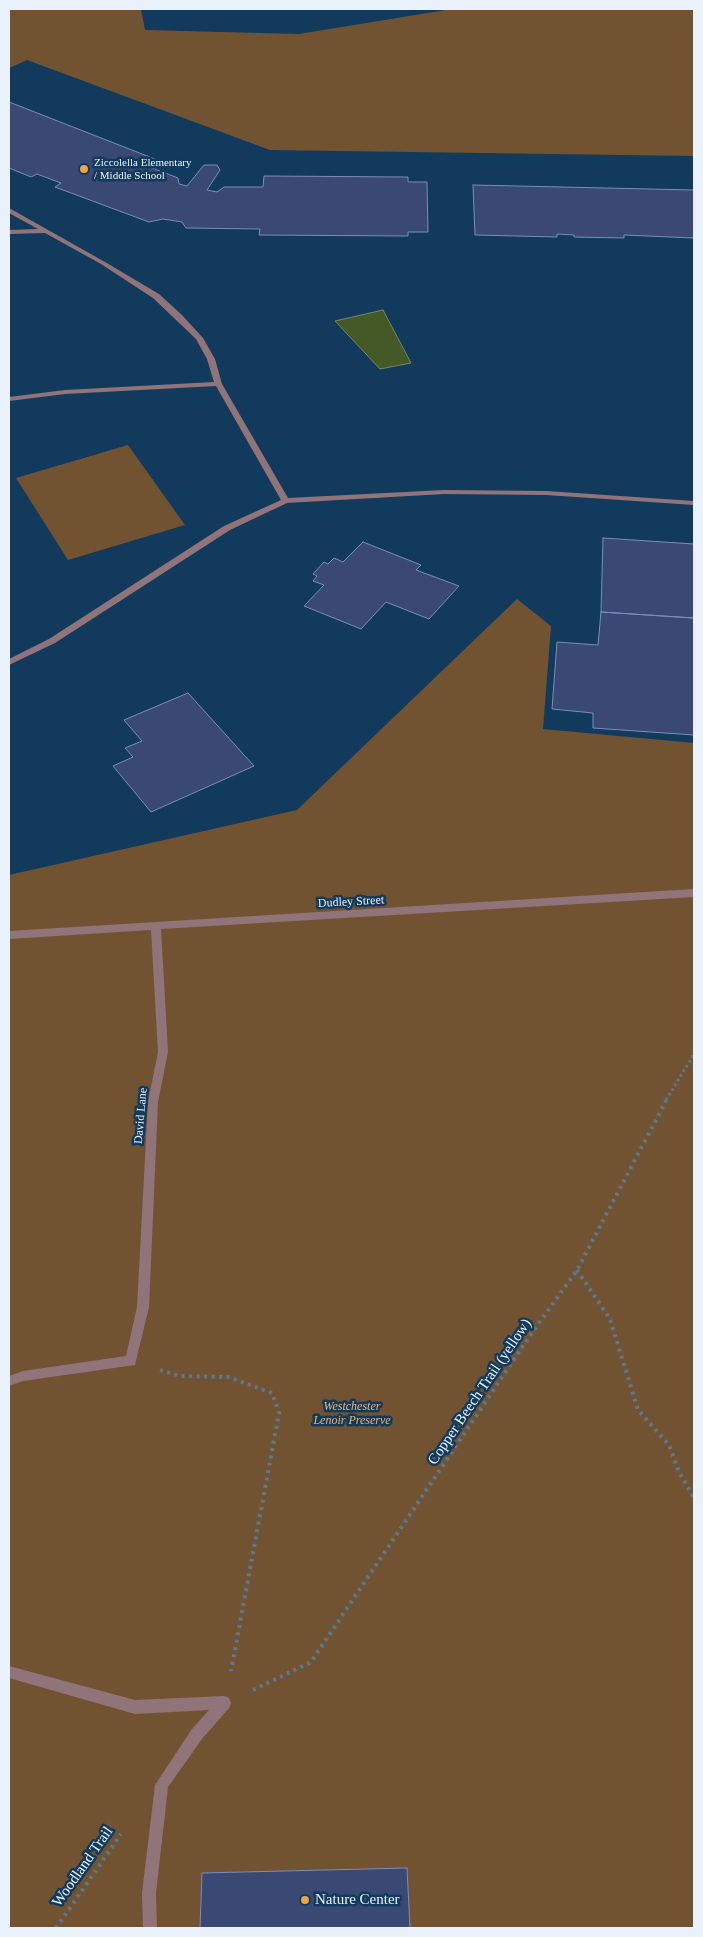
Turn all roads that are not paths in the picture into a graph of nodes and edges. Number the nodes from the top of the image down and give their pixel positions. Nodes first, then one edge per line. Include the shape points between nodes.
1 (9, 210) edge
2 (45, 231) junction
3 (9, 232) edge
4 (218, 384) junction
5 (9, 399) edge
6 (286, 500) junction
7 (694, 503) edge
8 (9, 662) edge
9 (694, 893) edge
10 (156, 927) junction
11 (9, 935) edge
12 (9, 1381) edge
13 (9, 1672) edge
14 (150, 1928) edge

1 - 2 street
2 - 3 street
2 - 4 street via 156,296 199,338 211,359
4 - 5 street via 66,392
4 - 6 street
6 - 7 street via 454,492 546,493
6 - 8 street via 227,528 52,640
9 - 10 street, Dudley Street
10 - 11 street, Dudley Street
10 - 12 street, David Lane via 163,1052 153,1102 143,1307 131,1361 23,1376
13 - 14 street via 135,1706 224,1703 197,1734 162,1785 149,1894

